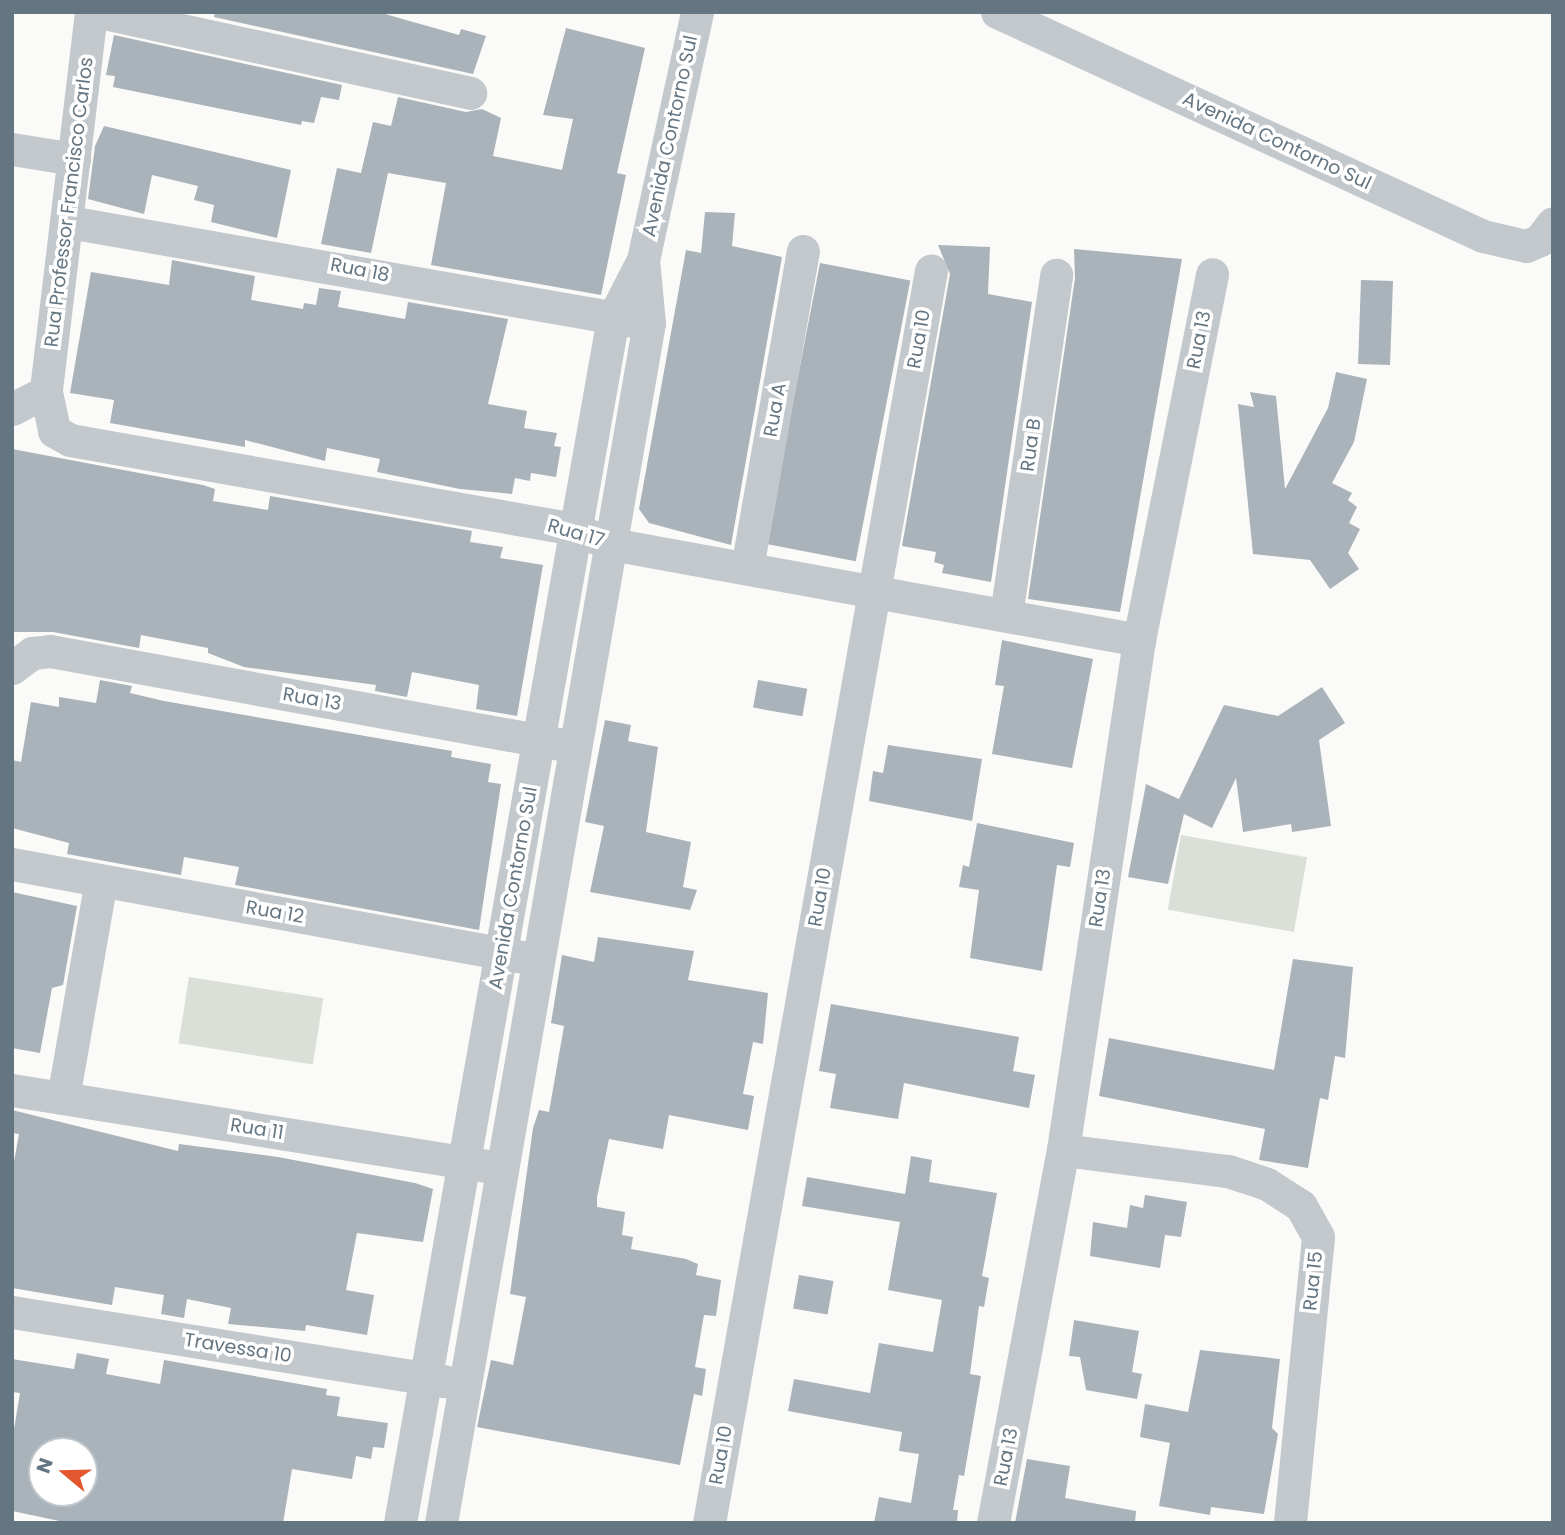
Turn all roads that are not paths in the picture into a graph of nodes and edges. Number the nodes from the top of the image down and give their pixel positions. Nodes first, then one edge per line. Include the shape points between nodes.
1 (91, 12) edge
2 (99, 12) edge
3 (698, 12) edge
4 (997, 12) edge
5 (470, 93) dead end
6 (12, 149) edge
7 (74, 159) junction
8 (69, 222) junction
9 (1553, 223) edge
10 (803, 251) dead end
11 (643, 260) junction
12 (931, 271) dead end
13 (1212, 274) dead end
14 (1056, 275) dead end
15 (613, 318) junction
16 (649, 323) junction
17 (46, 393) junction
18 (12, 410) edge
19 (574, 529) junction
20 (611, 544) junction
21 (747, 568) junction
22 (874, 594) junction
23 (1006, 615) junction
24 (1139, 640) junction
25 (12, 668) edge
26 (538, 740) junction
27 (575, 746) junction
28 (12, 864) edge
29 (101, 881) junction
30 (502, 953) junction
31 (538, 960) junction
32 (12, 1090) edge
33 (63, 1098) junction
34 (1063, 1150) junction
35 (464, 1162) junction
36 (502, 1169) junction
37 (12, 1312) edge
38 (425, 1377) junction
39 (464, 1385) junction
40 (400, 1523) edge
41 (441, 1523) edge
42 (709, 1523) edge
43 (993, 1523) edge
44 (1290, 1523) edge

1 - 7 street, Rua Professor Francisco Carlos
2 - 5 street
3 - 11 street, Avenida Contorno Sul
4 - 9 street, Avenida Contorno Sul via 1483,236 1526,246 1540,240
6 - 7 street
7 - 8 street, Rua Professor Francisco Carlos
8 - 15 street, Rua 18 via 304,259
8 - 17 street, Rua Professor Francisco Carlos
10 - 21 street, Rua A
11 - 15 street, Avenida Contorno Sul
11 - 16 street, Avenida Contorno Sul
12 - 22 street, Rua 10
13 - 24 street, Rua 13
14 - 23 street, Rua B
15 - 16 street, Rua 18
15 - 19 street, Avenida Contorno Sul
16 - 20 street, Avenida Contorno Sul
17 - 18 street
17 - 19 street, Rua 17 via 49,423 70,440
19 - 20 street, Rua 17
19 - 26 street, Avenida Contorno Sul
20 - 21 street, Rua 17
20 - 27 street, Avenida Contorno Sul
21 - 22 street, Rua 17
22 - 23 street, Rua 17
22 - 42 street, Rua 10
23 - 24 street, Rua 17
24 - 34 street, Rua 13
25 - 26 street, Rua 13 via 32,653 50,651
26 - 27 street, Rua 13
26 - 30 street, Avenida Contorno Sul
27 - 31 street, Avenida Contorno Sul
28 - 29 street, Rua 12
29 - 30 street, Rua 12
29 - 33 street
30 - 31 street, Rua 12
30 - 35 street, Avenida Contorno Sul
31 - 36 street, Avenida Contorno Sul
32 - 33 street, Rua 11
33 - 35 street, Rua 11
34 - 43 street, Rua 13
34 - 44 street, Rua 15 via 1228,1171 1267,1184 1301,1206 1318,1237
35 - 36 street, Rua 11
35 - 38 street, Avenida Contorno Sul
36 - 39 street, Avenida Contorno Sul
37 - 38 street, Travessa 10
38 - 39 street, Travessa 10
38 - 40 street, Avenida Contorno Sul
39 - 41 street, Avenida Contorno Sul

